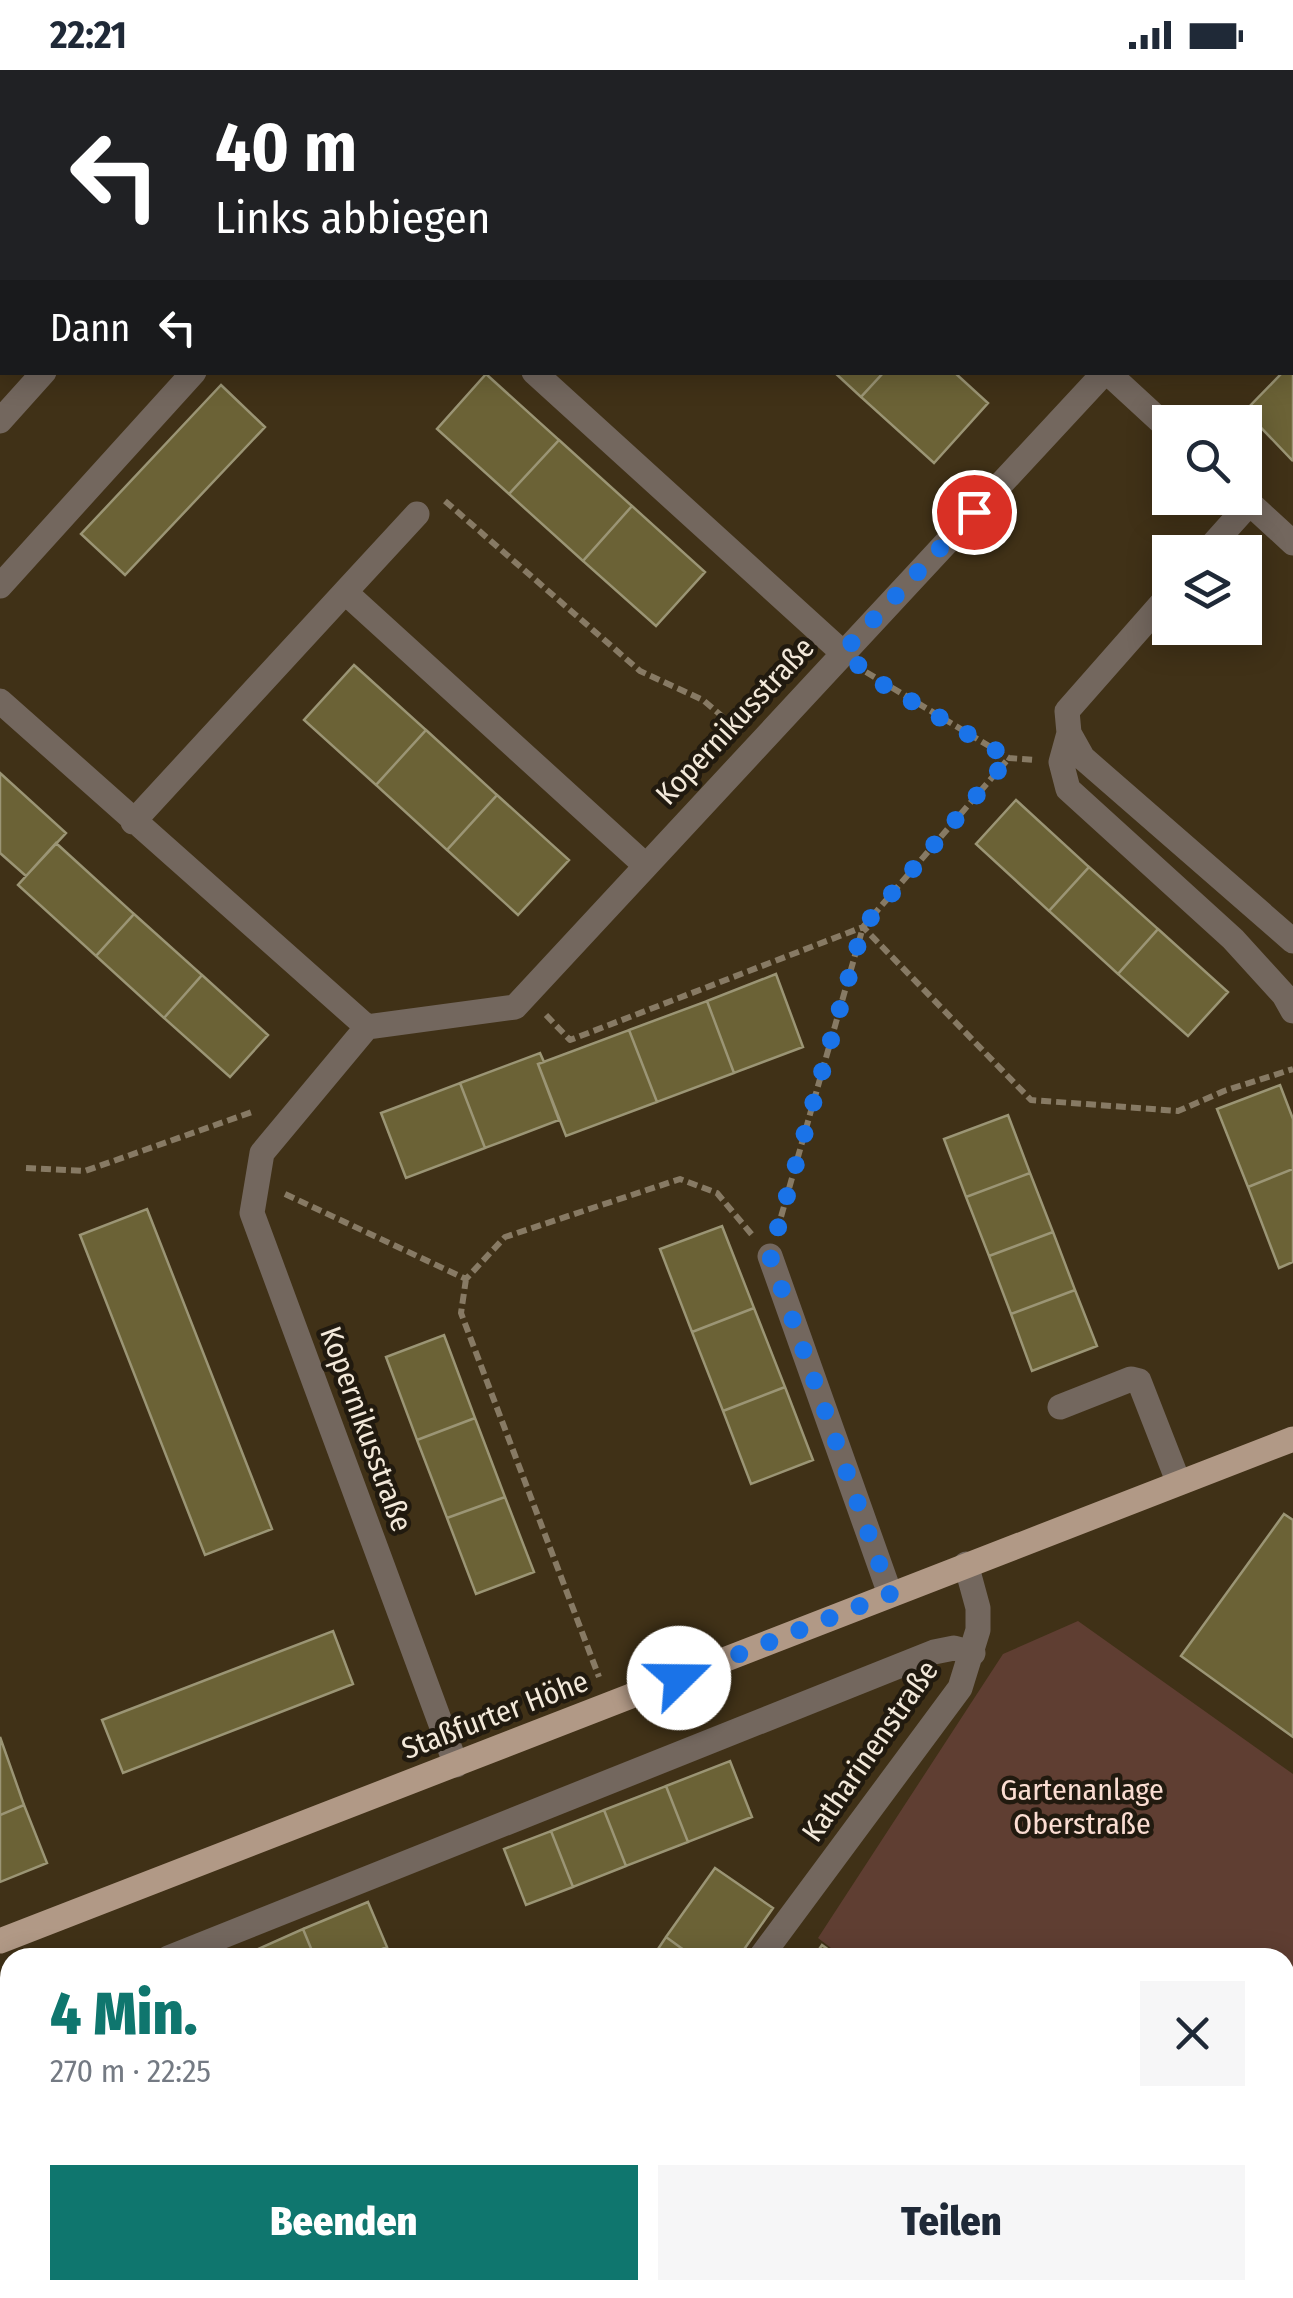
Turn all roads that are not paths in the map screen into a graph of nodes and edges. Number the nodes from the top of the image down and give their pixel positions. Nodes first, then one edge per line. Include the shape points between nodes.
1 (41, 375) edge
2 (191, 375) edge
3 (537, 375) edge
4 (1103, 375) edge
5 (1109, 375) edge
6 (1152, 414) edge
7 (0, 421) edge
8 (416, 514) road end
9 (1262, 514) edge
10 (1235, 515) edge
11 (1219, 535) edge
12 (1293, 543) edge
13 (0, 586) edge
14 (345, 592) junction
15 (1152, 617) edge
16 (843, 652) junction
17 (0, 702) edge
18 (1068, 722) junction
19 (133, 822) junction
20 (644, 866) junction
21 (1293, 941) edge
22 (1293, 1011) edge
23 (368, 1028) junction
24 (770, 1256) road end
25 (1060, 1407) dead end
26 (1293, 1439) edge
27 (1178, 1482) junction
28 (966, 1564) junction
29 (890, 1594) junction
30 (973, 1653) junction
31 (456, 1765) junction
32 (0, 1941) edge
33 (193, 1948) edge
34 (767, 1948) edge

1 - 7 street
2 - 13 street
3 - 16 street
4 - 16 street, Kopernikusstraße
5 - 6 street
8 - 14 street
9 - 12 street
10 - 11 street
14 - 19 street
14 - 20 street
15 - 18 street
16 - 20 street, Kopernikusstraße
17 - 19 street
18 - 21 street via 1083,758
18 - 22 street via 1061,762 1068,789 1233,939
19 - 23 street
20 - 23 street, Kopernikusstraße via 515,1007
23 - 31 street, Kopernikusstraße via 262,1152 252,1213
24 - 29 street
25 - 27 street via 1139,1381
26 - 27 main road, Staßfurter Höhe
27 - 28 main road, Staßfurter Höhe
28 - 29 main road, Staßfurter Höhe
28 - 30 street, Katharinenstraße via 978,1608
29 - 31 main road, Staßfurter Höhe
30 - 33 street via 934,1652
30 - 34 street, Katharinenstraße via 960,1688
31 - 32 main road, Staßfurter Höhe

